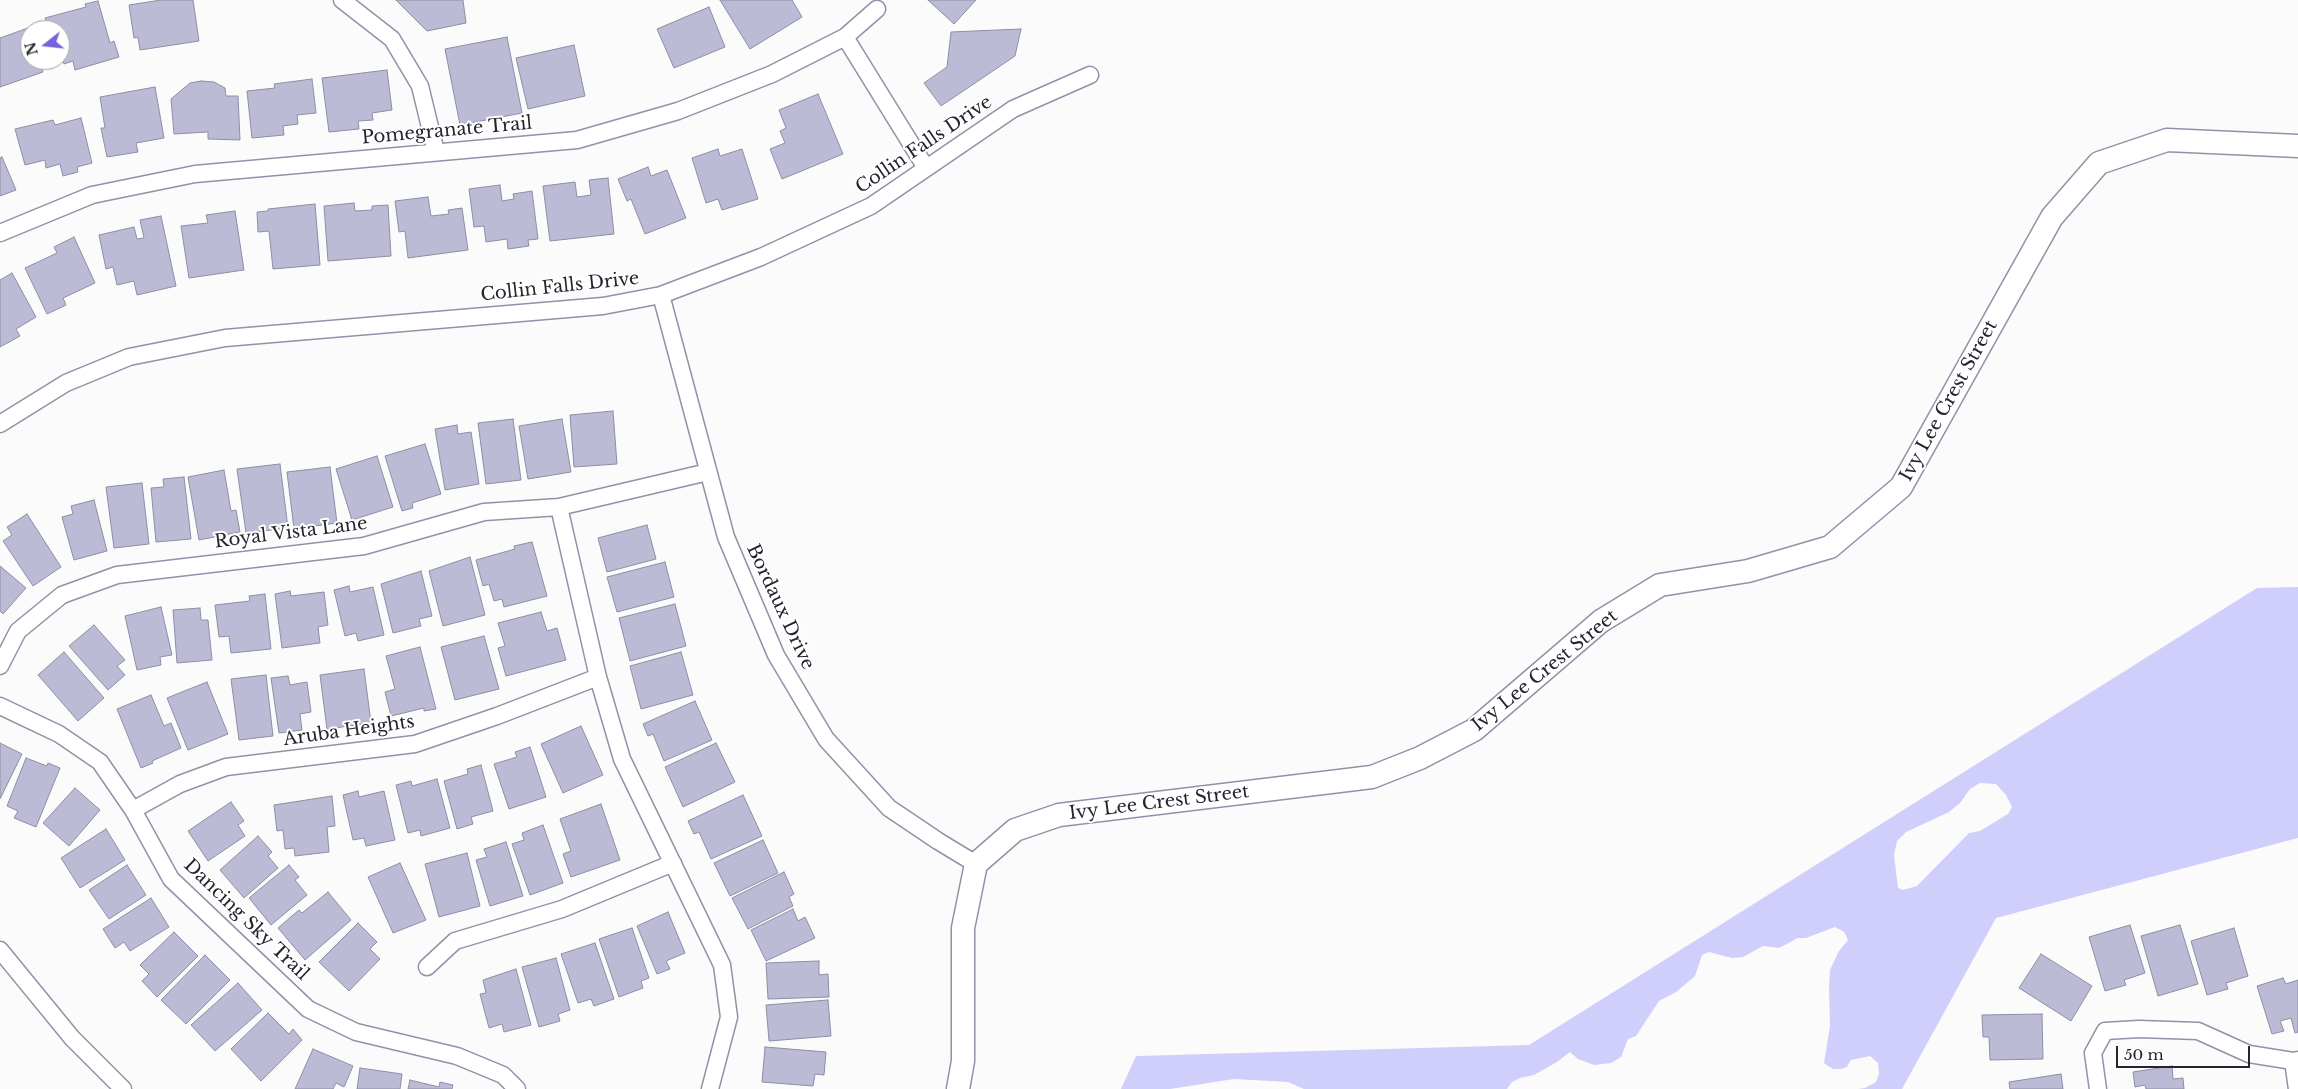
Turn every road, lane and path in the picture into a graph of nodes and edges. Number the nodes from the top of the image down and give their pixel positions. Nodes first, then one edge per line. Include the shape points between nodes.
1 (342, 0) edge
2 (877, 9) dead end
3 (845, 37) junction
4 (1090, 75) dead end
5 (2298, 146) edge
6 (436, 152) junction
7 (926, 168) junction
8 (0, 233) edge
9 (661, 294) junction
10 (0, 424) edge
11 (708, 472) junction
12 (559, 507) junction
13 (0, 666) edge
14 (598, 677) junction
15 (0, 706) edge
16 (133, 810) junction
17 (673, 863) junction
18 (976, 864) junction
19 (0, 950) edge
20 (427, 967) dead end
21 (2295, 1060) edge
22 (123, 1089) edge
23 (517, 1089) edge
24 (710, 1089) edge
25 (958, 1089) edge
26 (2098, 1089) edge
27 (2297, 1089) edge

1 - 6 street via 392,39 420,86
2 - 3 street, Pomegranate Trail
3 - 6 street, Pomegranate Trail via 772,74 678,111 577,140
3 - 7 street
4 - 7 street, Collin Falls Drive via 1014,109
5 - 18 street, Ivy Lee Crest Street via 2167,140 2099,163 2052,218 1901,487 1830,547 1748,570 1660,585 1601,621 1474,730 1420,758 1372,777 1059,815 1015,830
6 - 8 street, Pomegranate Trail via 195,174 92,195
7 - 9 street, Collin Falls Drive via 871,206 762,257
9 - 10 street, Collin Falls Drive via 603,306 225,338 129,357 66,383
9 - 11 street, Bordaux Drive
11 - 12 street, Royal Vista Lane
11 - 18 street, Bordaux Drive via 726,537 776,655 826,739 889,808
12 - 13 street, Royal Vista Lane via 484,512 364,546 117,575 62,595 18,631
12 - 14 street
14 - 16 street, Aruba Heights via 415,744 226,768 180,784
14 - 17 street via 622,759
15 - 16 street, Dancing Sky Trail via 59,734 100,762
16 - 23 street, Dancing Sky Trail via 171,879 308,1010 356,1032 457,1056 503,1076
17 - 20 street via 562,909 455,941
17 - 24 street via 722,965 729,1017
18 - 25 street via 963,928 963,1061
19 - 22 street via 72,1038
21 - 26 street via 2249,1054 2198,1031 2139,1029 2105,1032 2093,1053
21 - 27 street

